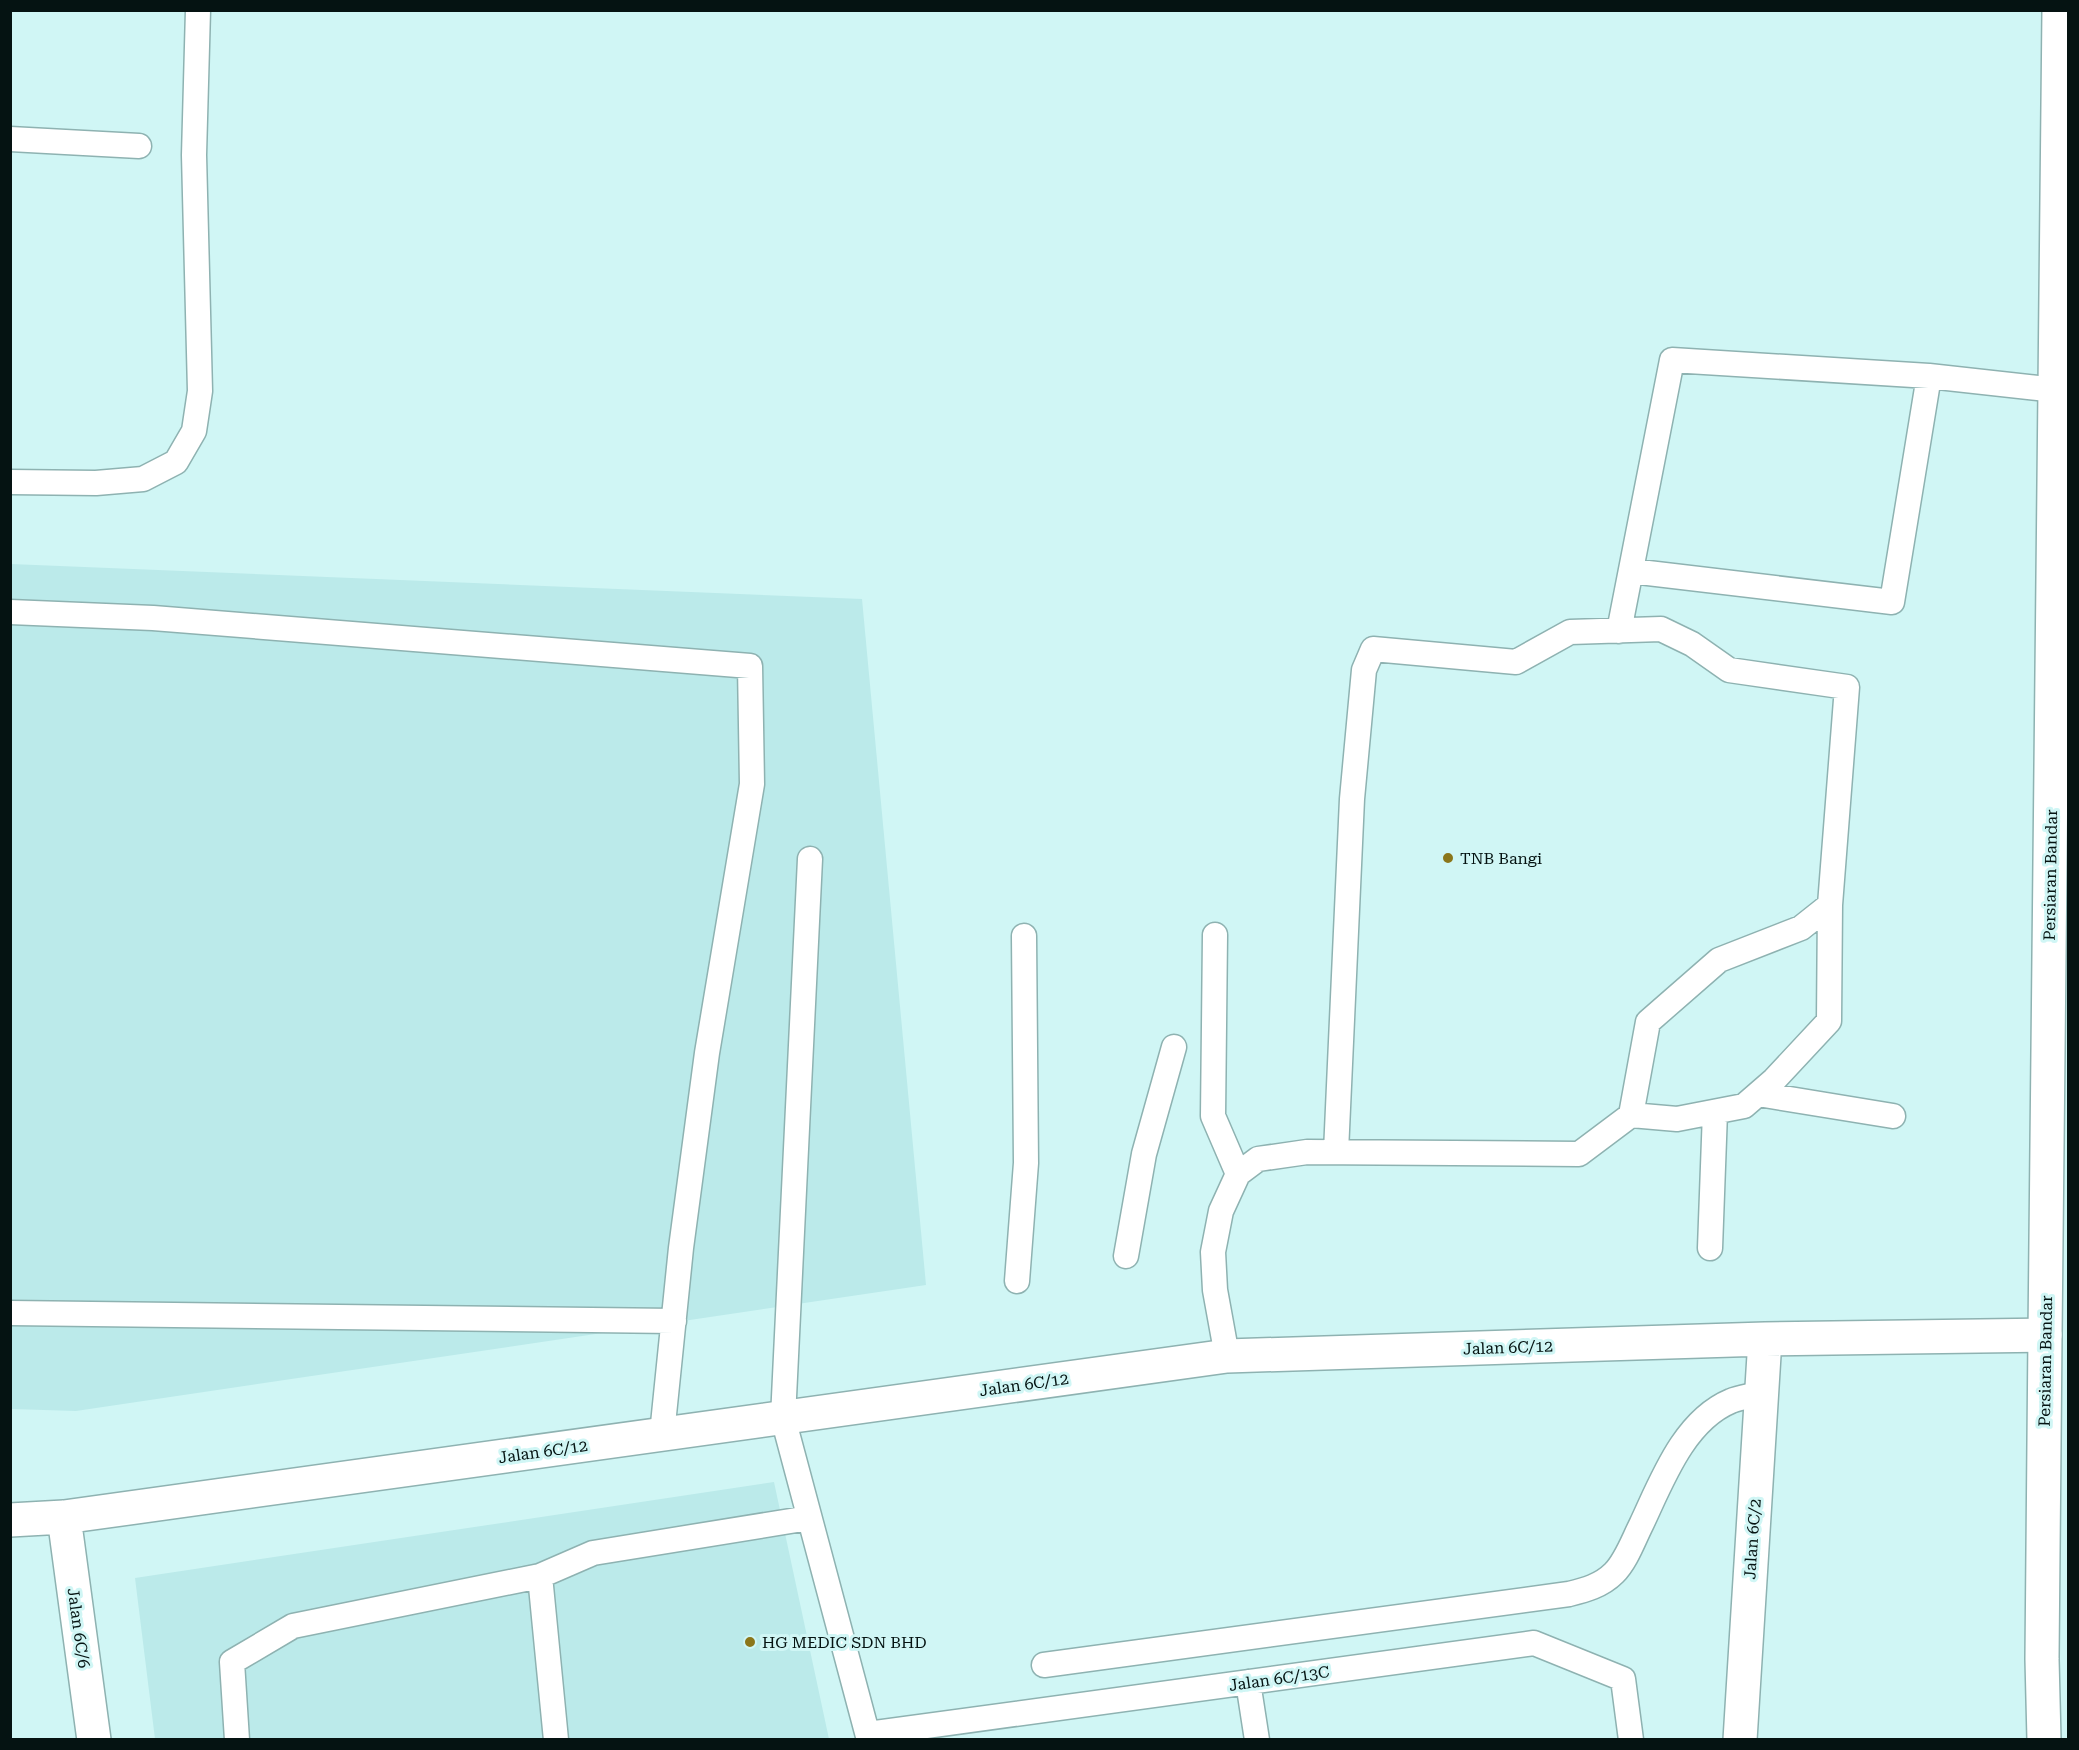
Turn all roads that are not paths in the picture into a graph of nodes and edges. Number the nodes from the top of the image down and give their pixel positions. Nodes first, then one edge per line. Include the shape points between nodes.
1 (198, 10) edge
2 (2059, 10) edge
3 (10, 140) edge
4 (139, 146) dead end
5 (1929, 376) junction
6 (2056, 390) junction
7 (10, 482) edge
8 (1631, 571) junction
9 (10, 612) edge
10 (1619, 631) junction
11 (810, 859) dead end
12 (1830, 905) junction
13 (1215, 935) dead end
14 (1024, 936) dead end
15 (1174, 1047) dead end
16 (1758, 1094) junction
17 (1715, 1112) junction
18 (1631, 1115) junction
19 (1893, 1116) dead end
20 (1335, 1152) junction
21 (1238, 1174) junction
22 (1710, 1248) dead end
23 (1126, 1256) dead end
24 (1017, 1281) dead end
25 (10, 1313) edge
26 (674, 1321) junction
27 (2045, 1335) junction
28 (1765, 1339) junction
29 (1227, 1356) junction
30 (1762, 1393) junction
31 (783, 1418) junction
32 (662, 1434) junction
33 (64, 1517) junction
34 (809, 1518) junction
35 (10, 1520) edge
36 (540, 1576) junction
37 (1044, 1665) dead end
38 (1248, 1682) junction
39 (868, 1737) edge
40 (94, 1740) edge
41 (237, 1740) edge
42 (556, 1740) edge
43 (1257, 1740) edge
44 (1631, 1740) edge
45 (1740, 1740) edge
46 (2044, 1740) edge

1 - 7 lane via 194,155 200,391 194,431 176,462 143,479
2 - 6 street, Persiaran Bandar
3 - 4 lane
5 - 6 lane
5 - 8 lane via 1672,360
5 - 8 lane via 1892,602
6 - 27 street, Persiaran Bandar
8 - 10 lane
9 - 26 lane via 153,618 750,666 752,784 707,1053
10 - 12 lane via 1661,629 1692,644 1729,670 1847,687
10 - 20 lane via 1570,632 1516,662 1373,649 1364,670 1352,799
11 - 31 lane
12 - 16 lane via 1828,1021
12 - 18 lane via 1801,928 1719,960 1648,1022
13 - 21 lane via 1213,1116
14 - 24 lane via 1026,1163
15 - 23 lane via 1144,1154
16 - 17 lane via 1744,1106
16 - 19 lane
17 - 18 lane via 1677,1119
17 - 22 lane
18 - 20 lane via 1579,1154
20 - 21 lane via 1258,1159
21 - 29 lane via 1221,1211 1213,1252 1215,1290
25 - 26 lane
26 - 32 lane
27 - 28 street, Jalan 6C/12
27 - 46 street, Persiaran Bandar
28 - 29 street, Jalan 6C/12
28 - 30 street, Jalan 6C/2
29 - 31 street, Jalan 6C/12
30 - 37 lane via 1730,1402 1708,1416 1688,1437 1670,1463 1628,1552 1614,1574 1593,1588
30 - 45 street, Jalan 6C/2
31 - 32 street, Jalan 6C/12
31 - 34 lane
32 - 33 street, Jalan 6C/12
33 - 35 street, Jalan 6C/12
33 - 40 street, Jalan 6C/6
34 - 36 lane via 593,1553
34 - 39 lane
36 - 41 lane via 293,1626 232,1662
36 - 42 lane
38 - 39 lane, Jalan 6C/13C
38 - 43 lane
38 - 44 lane, Jalan 6C/13C via 1534,1643 1623,1679

